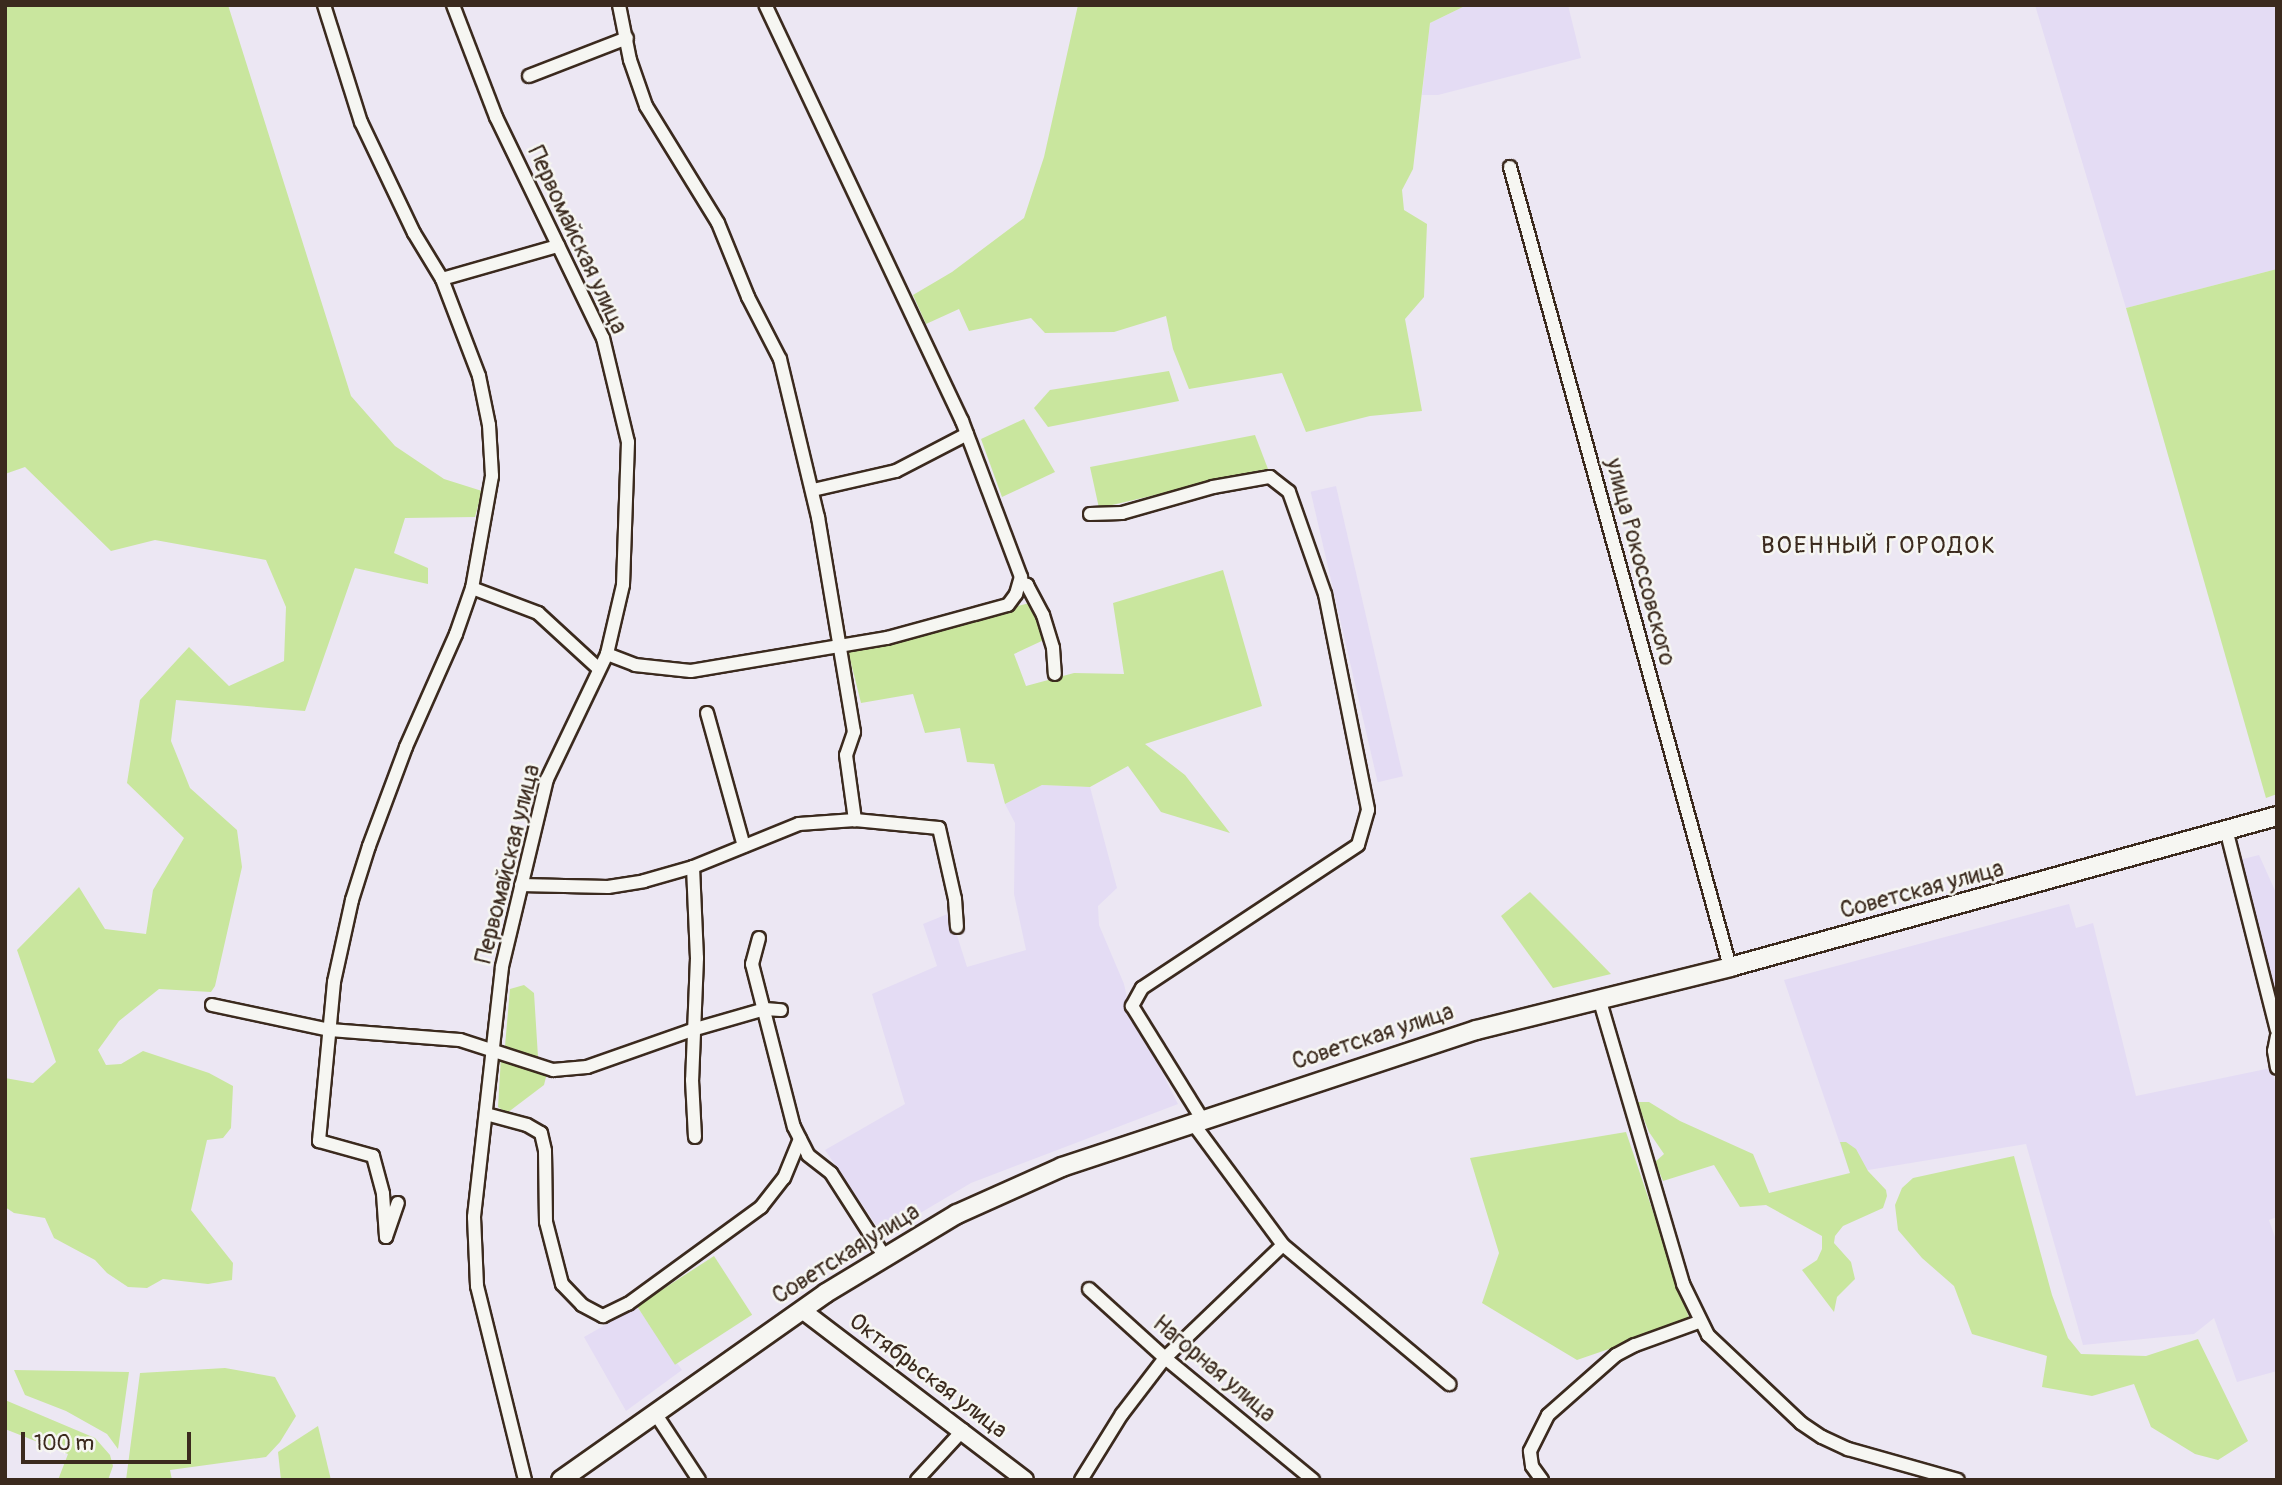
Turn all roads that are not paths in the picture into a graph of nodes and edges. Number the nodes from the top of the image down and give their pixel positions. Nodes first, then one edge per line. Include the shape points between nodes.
1 (324, 5) edge
2 (453, 5) edge
3 (620, 5) edge
4 (765, 5) edge
5 (626, 38) junction
6 (529, 76) dead end
7 (1510, 166) dead end
8 (558, 246) junction
9 (442, 279) junction
10 (967, 434) junction
11 (813, 490) junction
12 (1090, 514) dead end
13 (1020, 582) junction
14 (472, 589) junction
15 (838, 646) junction
16 (607, 654) junction
17 (600, 669) junction
18 (1055, 674) dead end
19 (707, 713) dead end
20 (2277, 816) edge
21 (855, 820) junction
22 (2227, 832) junction
23 (744, 846) junction
24 (693, 867) junction
25 (522, 885) junction
26 (957, 927) dead end
27 (759, 937) dead end
28 (1730, 967) junction
29 (1599, 998) junction
30 (212, 1005) dead end
31 (765, 1009) junction
32 (780, 1010) dead end
33 (330, 1030) junction
34 (692, 1030) junction
35 (2277, 1030) edge
36 (2277, 1036) edge
37 (494, 1050) junction
38 (2277, 1068) edge
39 (486, 1114) junction
40 (1197, 1120) junction
41 (695, 1137) dead end
42 (800, 1139) junction
43 (398, 1203) dead end
44 (1283, 1245) junction
45 (885, 1257) junction
46 (1089, 1289) dead end
47 (802, 1310) junction
48 (1699, 1322) junction
49 (1165, 1358) junction
50 (1449, 1384) dead end
51 (655, 1413) junction
52 (964, 1430) junction
53 (525, 1480) edge
54 (561, 1480) edge
55 (699, 1480) edge
56 (917, 1480) edge
57 (1025, 1480) edge
58 (1081, 1480) edge
59 (1313, 1480) edge
60 (1542, 1480) edge
61 (1958, 1480) edge

1 - 9 street via 360,122 414,233
2 - 8 street, Первомайская улица via 496,117
3 - 5 street
4 - 10 street
5 - 6 street
5 - 11 street via 646,106 718,223 780,359
7 - 28 street, улица Рокоссовского
8 - 9 street
8 - 16 street, Первомайская улица via 603,338 628,442 623,585
9 - 14 street via 479,376 489,425 492,476
10 - 11 street via 896,471
10 - 13 street
11 - 15 street
12 - 40 street via 1122,513 1213,487 1270,477 1289,492 1325,594 1368,810 1358,845 1142,988 1132,1006
13 - 15 street via 1008,605 887,638
13 - 18 street via 1027,585 1043,615
14 - 17 street via 538,613
14 - 33 street via 405,747 366,856 334,982
15 - 16 street via 691,671 635,665
15 - 21 street via 854,732 846,755
16 - 17 street, Первомайская улица
17 - 25 street, Первомайская улица via 547,779
19 - 23 street
20 - 22 main road, Советская улица
21 - 23 street via 799,824
21 - 26 street via 939,828 956,899
22 - 28 main road, Советская улица
22 - 35 street
23 - 24 street
24 - 25 street via 608,887
24 - 34 street via 696,958
25 - 37 street, Первомайская улица via 502,967
27 - 31 street via 752,964
28 - 29 main road, Советская улица
29 - 40 main road, Советская улица via 1476,1030
29 - 48 street via 1644,1158
30 - 33 street
31 - 32 street
31 - 34 street
31 - 42 street
33 - 37 street via 460,1040
33 - 43 street via 319,1141 373,1156 383,1194 386,1237
34 - 37 street via 587,1067 553,1070
34 - 41 street
36 - 38 street
37 - 39 street, Первомайская улица
39 - 42 street via 541,1133 545,1222 562,1284 582,1305 603,1316 628,1304 761,1207 784,1178
39 - 53 street, Первомайская улица via 474,1217 477,1286
40 - 44 street
40 - 45 main road, Советская улица via 981,1201
42 - 45 street via 808,1155 831,1173
44 - 49 street
44 - 50 street
45 - 47 main road, Советская улица
46 - 49 street, Нагорная улица
47 - 51 main road, Советская улица
47 - 52 street, Октябрьская улица
48 - 60 street via 1616,1355 1548,1415 1530,1451 1532,1466
48 - 61 street via 1758,1384 1822,1437 1848,1450
49 - 58 street via 1122,1414
49 - 59 street, Нагорная улица
51 - 54 main road, Советская улица
51 - 55 street
52 - 56 street
52 - 57 street, Октябрьская улица

